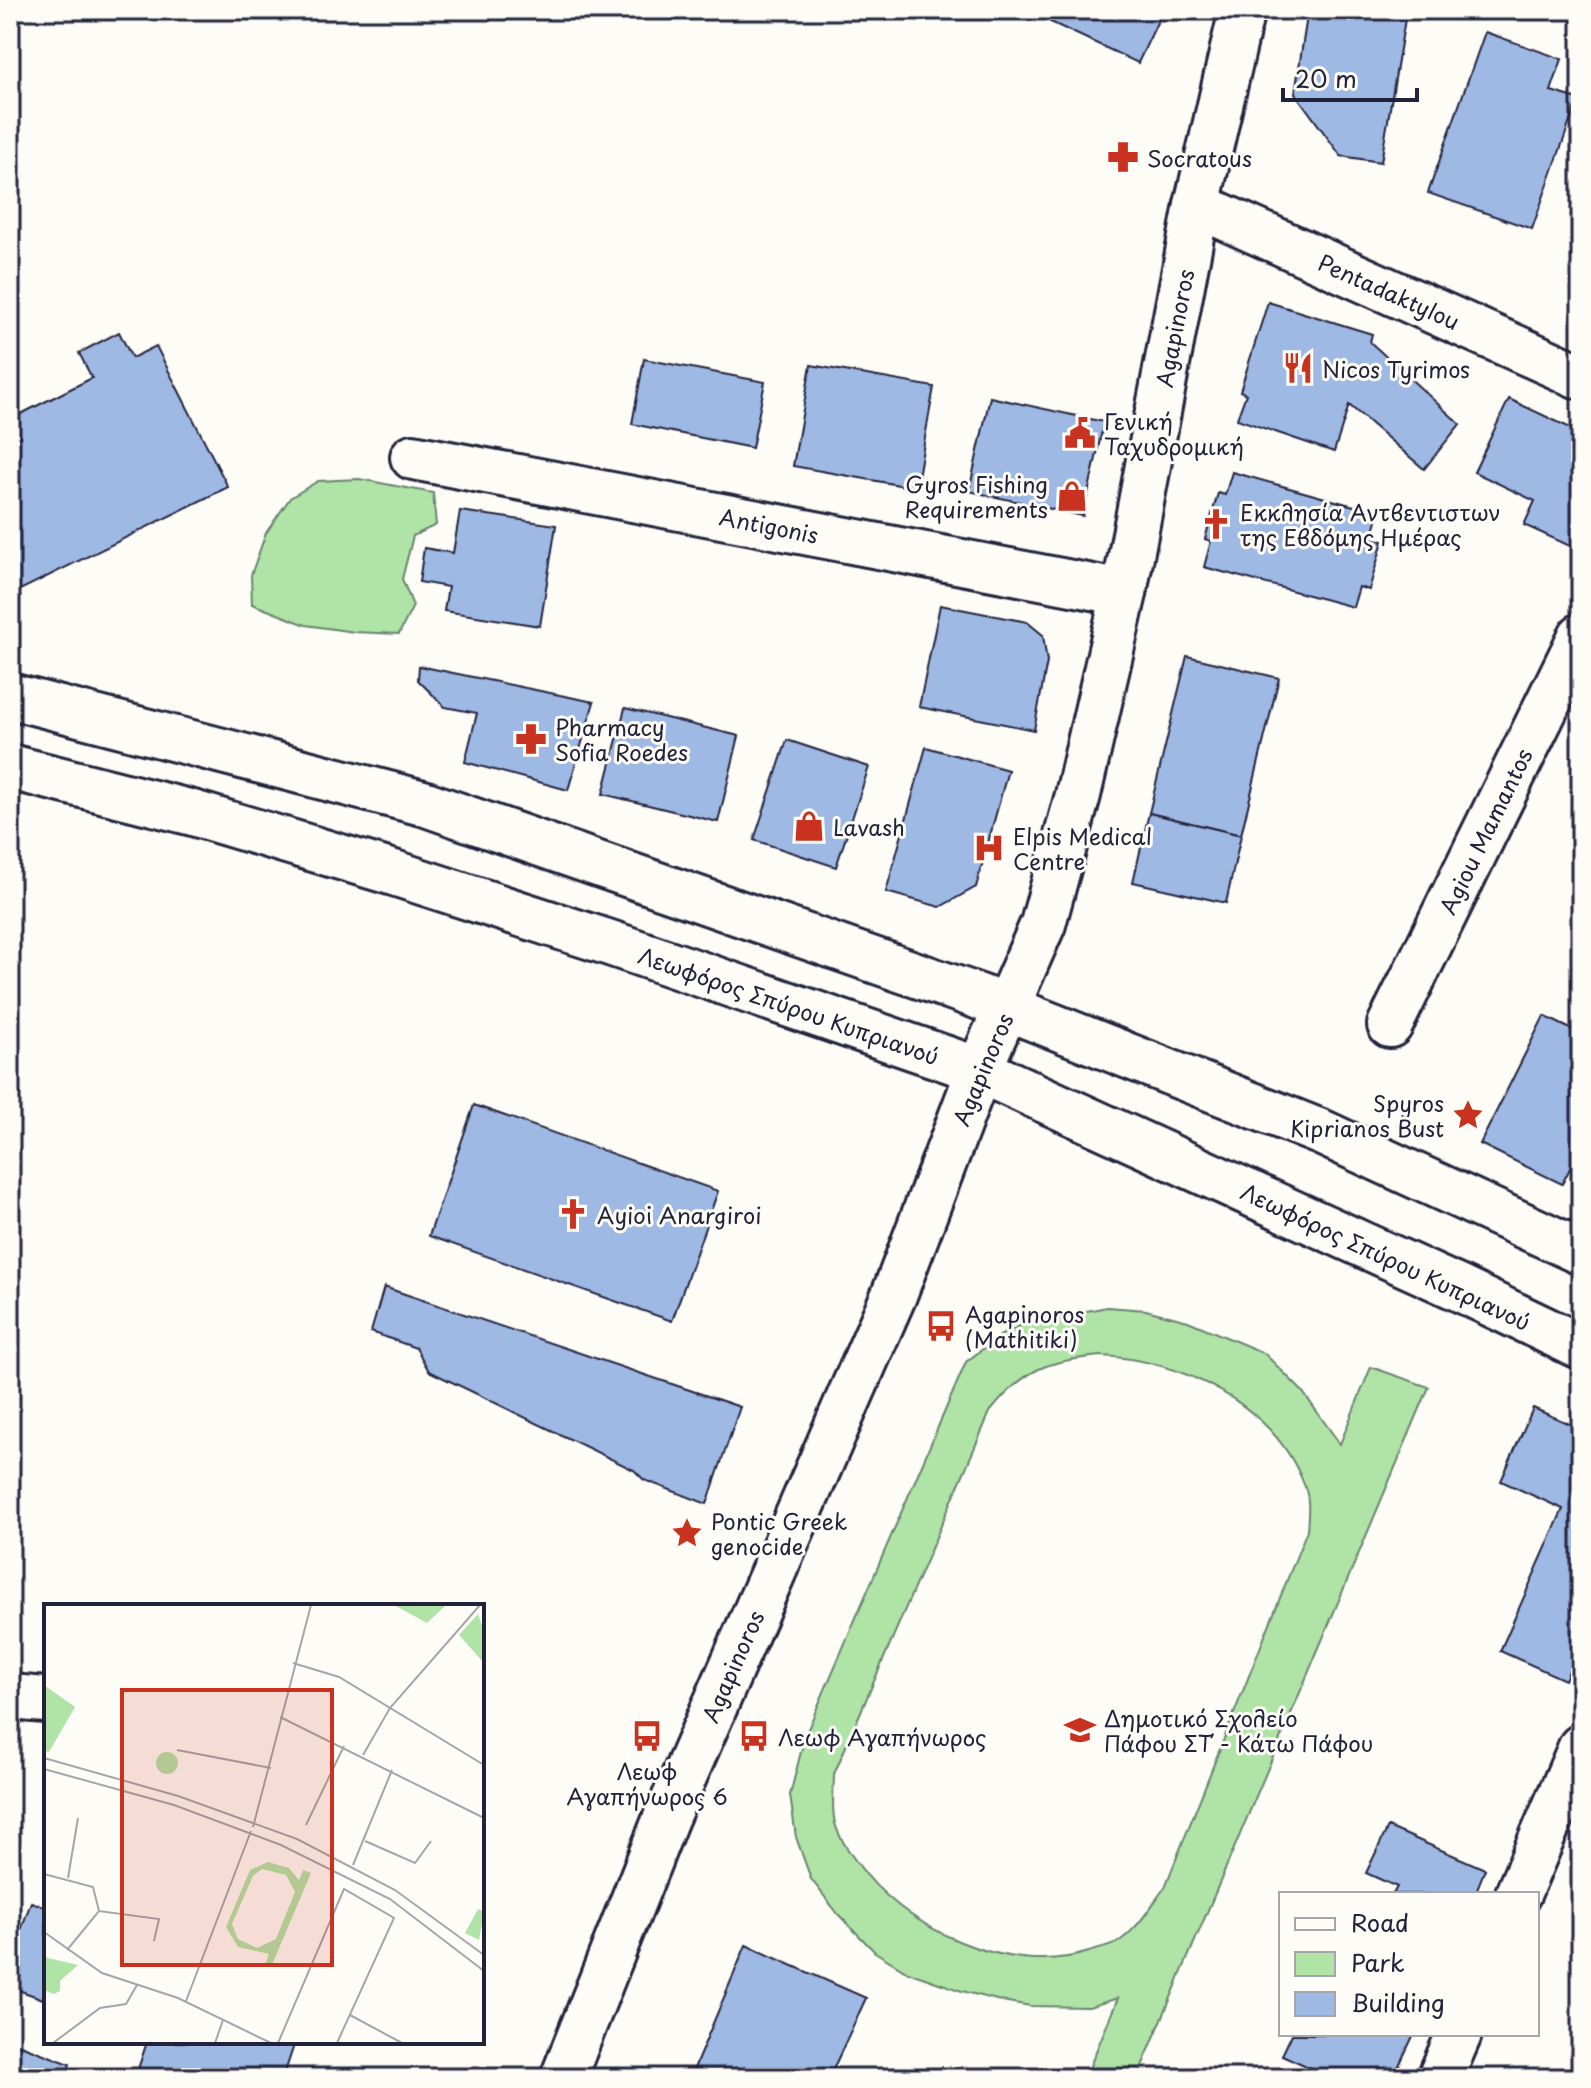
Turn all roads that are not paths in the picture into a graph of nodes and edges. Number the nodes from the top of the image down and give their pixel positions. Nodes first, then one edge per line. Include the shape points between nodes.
1 (1242, 10) edge
2 (1197, 205) junction
3 (1581, 377) edge
4 (413, 457) dead end
5 (1124, 593) junction
6 (1581, 636) edge
7 (10, 696) edge
8 (10, 767) edge
9 (1007, 1008) junction
10 (1390, 1025) dead end
11 (979, 1070) junction
12 (1581, 1252) edge
13 (1581, 1347) edge
14 (10, 1697) edge
15 (44, 1700) edge
16 (1581, 1747) edge
17 (1519, 1892) edge
18 (1458, 2036) edge
19 (563, 2078) edge
20 (1440, 2078) edge

1 - 2 main road, Agapinoros
2 - 3 main road, Pentadaktylou
2 - 5 main road, Agapinoros
4 - 5 main road, Antigonis
5 - 9 main road, Agapinoros via 1043,924
6 - 10 main road, Agiou Mamantos
7 - 9 main road via 423,803
8 - 11 main road, Λεωφόρος Σπύρου Κυπριανού via 193,813 394,873
9 - 11 main road, Agapinoros
9 - 12 main road via 1323,1133
11 - 13 main road, Λεωφόρος Σπύρου Κυπριανού
11 - 19 main road, Agapinoros via 894,1295 666,1818
14 - 15 main road
16 - 17 main road
18 - 20 main road

